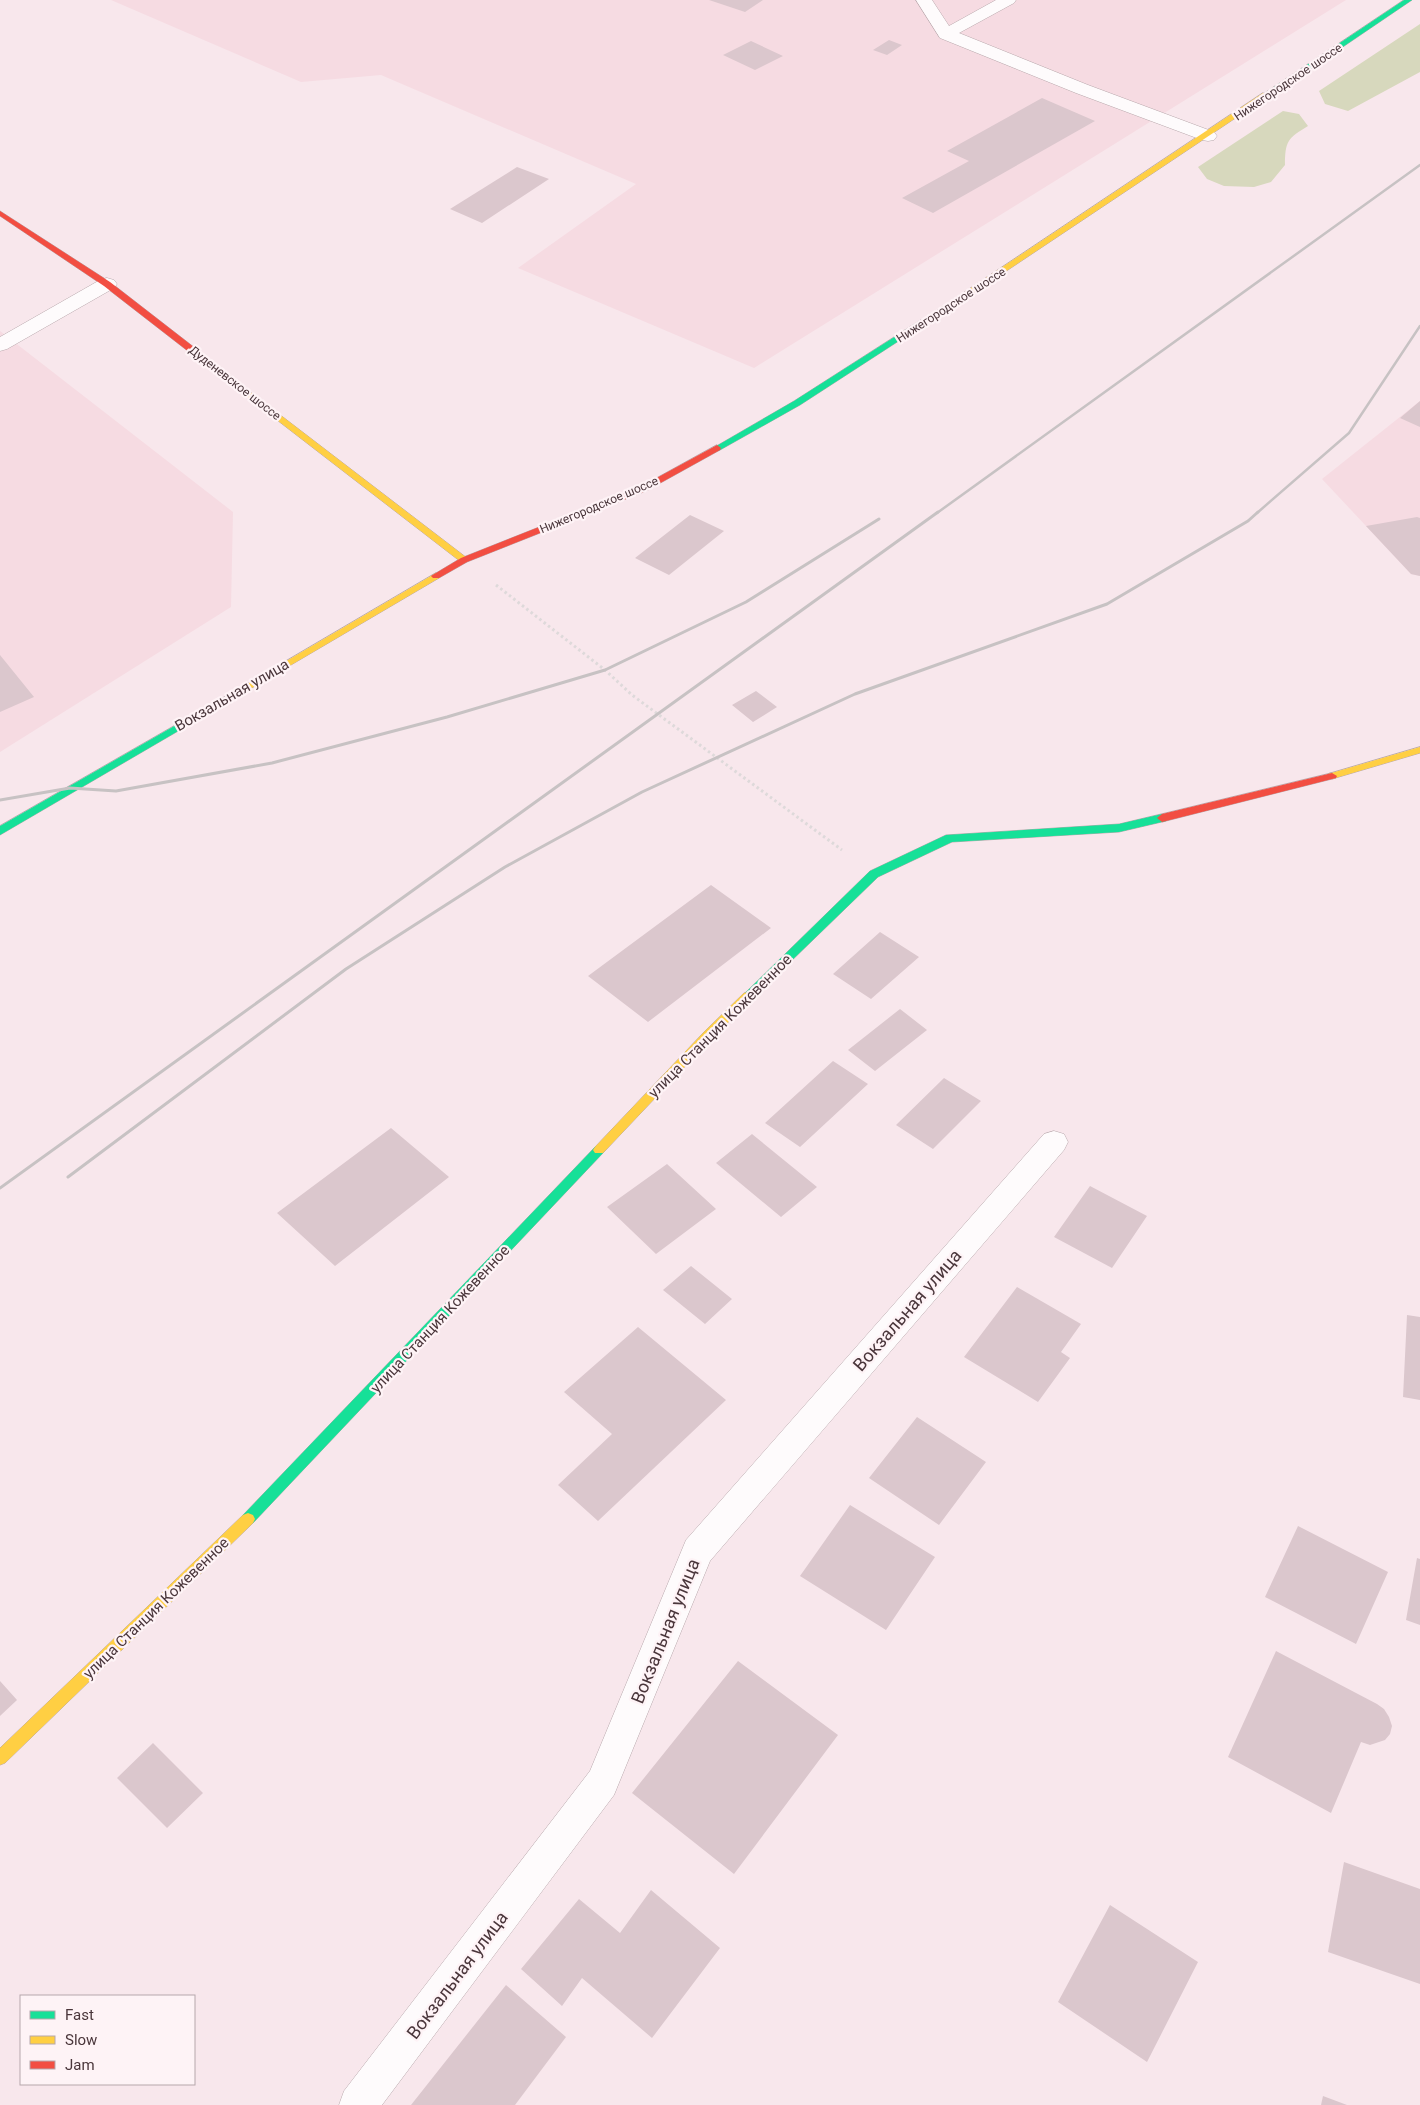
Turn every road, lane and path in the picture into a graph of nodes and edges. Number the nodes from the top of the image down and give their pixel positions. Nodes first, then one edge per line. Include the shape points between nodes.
1 (924, 0) edge
2 (1008, 0) edge
3 (1409, 0) edge
4 (946, 34) junction
5 (1208, 136) junction
6 (0, 213) edge
7 (106, 284) junction
8 (0, 345) edge
9 (464, 560) junction
10 (1420, 750) edge
11 (0, 831) edge
12 (874, 874) junction
13 (1054, 1142) dead end
14 (0, 1758) edge
15 (358, 2105) edge

1 - 4 street
2 - 4 street
3 - 5 street, Нижегородское шоссе
4 - 5 street
5 - 9 street, Нижегородское шоссе via 797,403 643,489
6 - 7 street, Дуденевское шоссе
7 - 8 street
7 - 9 street, Дуденевское шоссе
9 - 11 street, Вокзальная улица
9 - 12 path via 605,670 632,695
10 - 12 street, улица Станция Кожевенное via 1322,779 1119,828 950,838
12 - 14 street, улица Станция Кожевенное via 708,1035 264,1504
13 - 15 street, Вокзальная улица via 698,1551 602,1783

